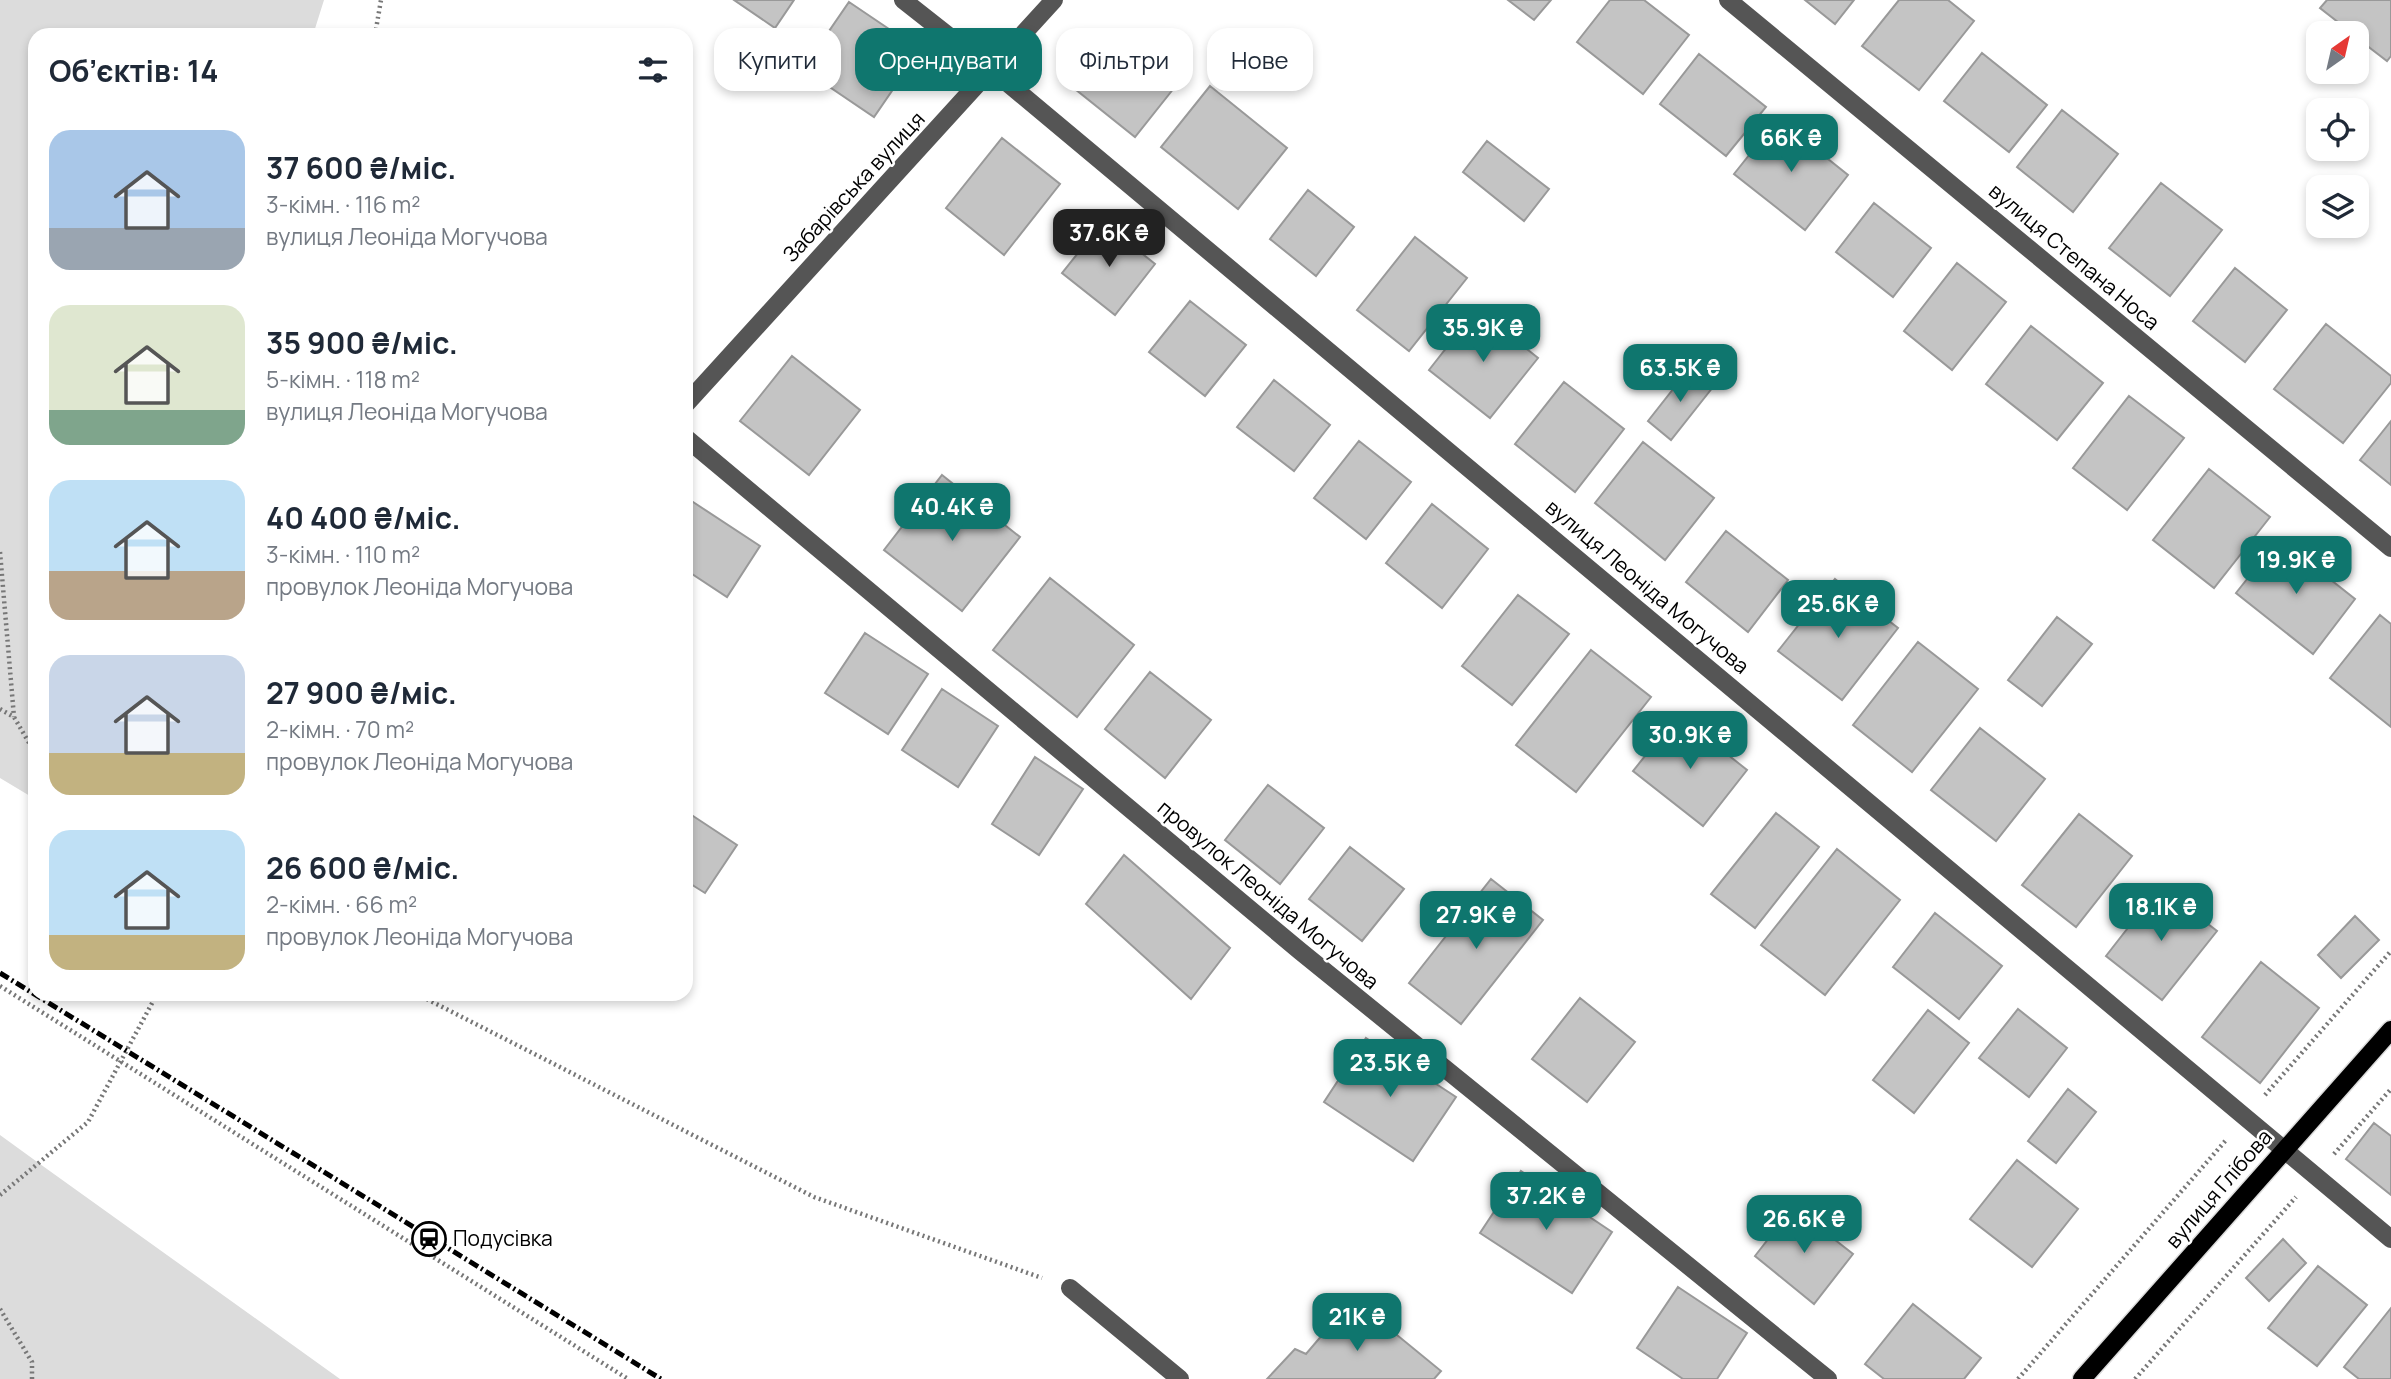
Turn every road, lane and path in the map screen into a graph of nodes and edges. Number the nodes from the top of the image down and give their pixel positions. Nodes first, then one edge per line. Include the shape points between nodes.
1 (381, 0) edge
2 (903, 0) edge
3 (1054, 0) edge
4 (1728, 0) edge
5 (376, 28) edge
6 (939, 28) edge
7 (1029, 28) edge
8 (973, 91) edge
9 (1017, 91) edge
10 (693, 396) edge
11 (693, 444) edge
12 (2391, 548) edge
13 (0, 552) edge
14 (0, 709) edge
15 (14, 718) junction
16 (28, 741) edge
17 (2391, 951) edge
18 (0, 986) edge
19 (153, 1001) edge
20 (432, 1001) edge
21 (2391, 1030) edge
22 (118, 1062) junction
23 (2391, 1089) edge
24 (2246, 1116) junction
25 (2284, 1149) junction
26 (2316, 1175) junction
27 (0, 1195) edge
28 (2391, 1239) edge
29 (1070, 1287) joint
30 (0, 1308) edge
31 (33, 1379) edge
32 (628, 1379) edge
33 (1180, 1379) edge
34 (1828, 1379) edge
35 (2018, 1379) edge
36 (2082, 1379) edge
37 (2135, 1379) edge

1 - 5 path
2 - 6 street, вулиця Леоніда Могучова
3 - 7 street, Забарівська вулиця
4 - 12 street, вулиця Степана Носа
8 - 10 street, Забарівська вулиця
9 - 24 street, вулиця Леоніда Могучова
11 - 34 street, провулок Леоніда Могучова via 1300,951
13 - 15 path
14 - 15 path
15 - 16 path
17 - 24 path
18 - 22 path
19 - 22 path
20 - 29 path via 814,1197
21 - 25 main road, вулиця Глібова
22 - 27 path via 88,1122
22 - 32 path
23 - 26 path
24 - 25 street, вулиця Леоніда Могучова
24 - 35 path
25 - 26 street, вулиця Леоніда Могучова
25 - 36 main road, вулиця Глібова
26 - 28 street, вулиця Леоніда Могучова
26 - 37 path
29 - 33 street
30 - 31 path via 32,1362

